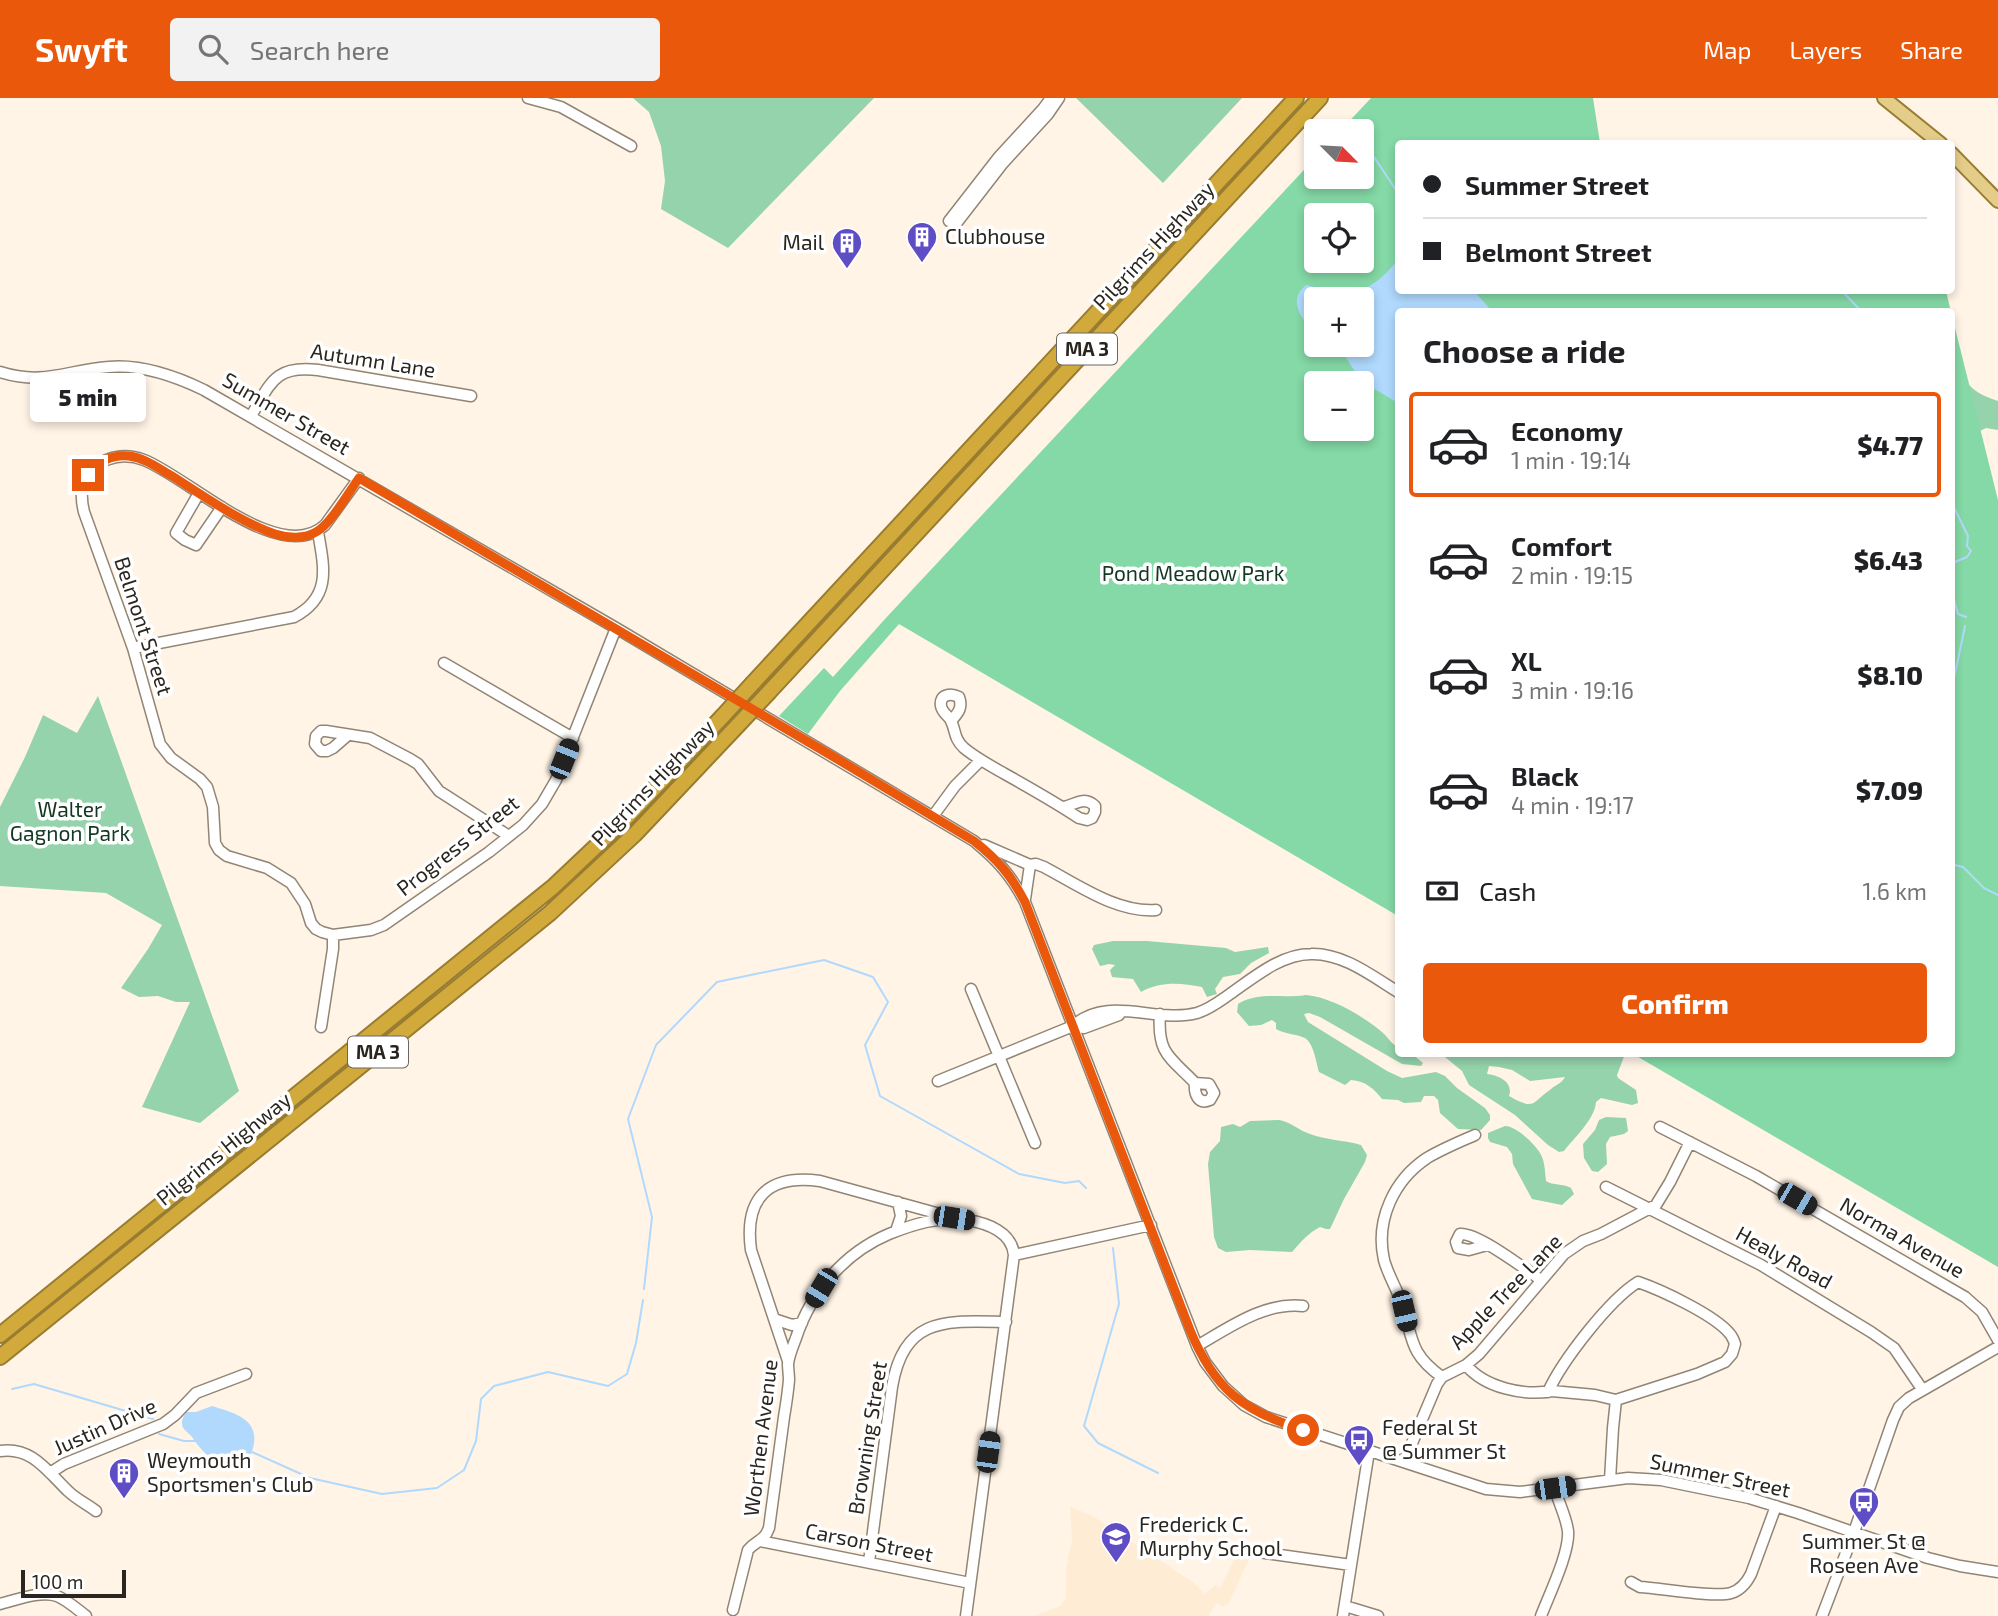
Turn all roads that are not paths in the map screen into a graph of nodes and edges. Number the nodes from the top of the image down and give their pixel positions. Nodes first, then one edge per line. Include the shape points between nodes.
1 (528, 98) edge
2 (1051, 98) edge
3 (1059, 98) edge
4 (1296, 98) edge
5 (1320, 98) edge
6 (1884, 98) edge
7 (1936, 140) edge
8 (631, 146) dead end
9 (1955, 157) edge
10 (1998, 201) edge
11 (0, 372) edge
12 (471, 396) dead end
13 (251, 416) junction
14 (359, 478) junction
15 (199, 493) junction
16 (222, 507) junction
17 (318, 532) junction
18 (616, 628) junction
19 (133, 648) junction
20 (444, 663) dead end
21 (951, 721) dead end
22 (348, 734) dead end
23 (573, 738) junction
24 (981, 760) junction
25 (1063, 807) dead end
26 (933, 816) junction
27 (509, 836) junction
28 (974, 841) junction
29 (1030, 865) junction
30 (1025, 902) junction
31 (1156, 910) dead end
32 (333, 935) junction
33 (971, 989) dead end
34 (1395, 990) edge
35 (1160, 1014) junction
36 (1073, 1026) junction
37 (321, 1027) dead end
38 (999, 1057) junction
39 (938, 1081) dead end
40 (1195, 1083) dead end
41 (1660, 1127) dead end
42 (1475, 1135) dead end
43 (1690, 1142) junction
44 (1035, 1143) dead end
45 (1606, 1186) dead end
46 (898, 1202) junction
47 (1649, 1209) junction
48 (954, 1218) junction
49 (1151, 1225) junction
50 (896, 1231) junction
51 (1487, 1245) dead end
52 (1014, 1255) junction
53 (1541, 1280) junction
54 (1303, 1306) dead end
55 (774, 1319) junction
56 (1006, 1322) junction
57 (802, 1323) junction
58 (0, 1335) edge
59 (1998, 1340) edge
60 (1197, 1346) junction
61 (1998, 1346) edge
62 (0, 1357) edge
63 (788, 1364) junction
64 (1466, 1365) junction
65 (246, 1374) dead end
66 (1442, 1377) junction
67 (1922, 1389) junction
68 (1548, 1392) junction
69 (1616, 1400) junction
70 (0, 1451) edge
71 (1369, 1451) junction
72 (1404, 1462) junction
73 (50, 1473) junction
74 (1610, 1480) junction
75 (1555, 1488) junction
76 (1776, 1506) junction
77 (96, 1511) dead end
78 (1854, 1532) junction
79 (760, 1541) junction
80 (1244, 1550) dead end
81 (869, 1562) junction
82 (1351, 1565) junction
83 (1998, 1572) edge
84 (1631, 1582) dead end
85 (970, 1583) junction
86 (0, 1604) edge
87 (733, 1610) dead end
88 (1344, 1611) edge
89 (86, 1616) edge
90 (966, 1616) edge
91 (1378, 1616) edge
92 (1541, 1616) edge
93 (1822, 1616) edge

1 - 8 street via 561,107
2 - 3 street via 998,158 952,223
4 - 58 highway, Pilgrims Highway / MA 3, bridge via 636,808 563,879
5 - 62 highway, Pilgrims Highway / MA 3, bridge via 635,834 550,913
6 - 7 main road
9 - 10 main road
11 - 13 street, Summer Street via 43,379 109,367 149,370 186,381
12 - 13 street, Autumn Lane via 301,368 287,370 273,380
13 - 14 street, Summer Street
14 - 17 street
14 - 18 street, Summer Street
15 - 16 street, Belmont Street
15 - 16 street via 176,533 185,540 196,545
15 - 19 street, Belmont Street via 146,460 130,456 115,456 94,467 83,486 84,512
16 - 17 street, Belmont Street via 275,534 294,537
17 - 19 street via 323,578 315,603 306,611
18 - 23 street, Progress Street
18 - 26 street, Summer Street
19 - 32 street, Belmont Street via 160,744 207,787 219,850 281,875 299,893 316,929
20 - 23 street
21 - 24 street via 958,741
22 - 27 street via 378,741 418,764 439,791
23 - 27 street, Progress Street via 542,804
24 - 25 street
24 - 26 street
26 - 28 street, Summer Street
27 - 32 street, Progress Street via 384,925
28 - 29 street
28 - 30 street, Summer Street via 1007,871
29 - 30 street
29 - 31 street via 1044,867 1127,909
30 - 36 street, Summer Street
32 - 37 street
33 - 38 street
34 - 35 street via 1346,961 1303,954 1275,965 1207,1009
35 - 36 street via 1094,1013
35 - 40 street via 1161,1046
36 - 38 street
36 - 49 street, Summer Street
38 - 39 street
38 - 44 street
41 - 43 street, Norma Avenue
42 - 66 street via 1429,1157 1408,1174 1389,1202 1383,1225 1385,1263 1411,1340 1421,1359
43 - 47 street, Apple Tree Lane via 1661,1198
43 - 59 street, Norma Avenue via 1965,1297 1982,1312
45 - 47 street, Healy Road
46 - 48 street
46 - 50 street via 901,1216
46 - 55 street via 808,1179 787,1180 765,1191 748,1231
47 - 53 street, Apple Tree Lane via 1583,1241
47 - 67 street, Healy Road via 1761,1265 1871,1332 1894,1348
48 - 50 street, Worthen Avenue
48 - 52 street, Worthen Avenue via 998,1231 1010,1241
49 - 52 street
49 - 60 street, Summer Street
50 - 57 street, Worthen Avenue via 847,1259 821,1288
51 - 53 street
52 - 56 street
53 - 64 street, Apple Tree Lane
54 - 60 street via 1277,1306 1253,1315
55 - 57 street
55 - 63 street
56 - 81 street, Browning Street via 937,1324 911,1340 901,1353 893,1380
56 - 85 street
57 - 63 street, Worthen Avenue
60 - 71 street, Summer Street via 1223,1386 1254,1411
61 - 67 street
63 - 79 street, Worthen Avenue via 769,1528
64 - 66 street, Apple Tree Lane
64 - 68 street via 1484,1381 1518,1391
65 - 73 street, Justin Drive via 196,1393 163,1424
66 - 72 street, Apple Tree Lane
67 - 78 street via 1899,1407
68 - 69 street
68 - 69 street via 1563,1364 1623,1293 1638,1282 1692,1307 1731,1334 1735,1344 1724,1362
69 - 74 street
70 - 73 street via 24,1453
71 - 72 street, Summer Street
71 - 82 street
72 - 75 street, Summer Street via 1497,1491
73 - 77 street
74 - 75 street, Summer Street
74 - 76 street, Summer Street via 1661,1480
75 - 92 street via 1568,1540
76 - 78 street, Summer Street
76 - 84 street via 1751,1574 1738,1590 1709,1593 1640,1587
78 - 83 street, Summer Street via 1928,1558
78 - 93 street
79 - 81 street, Carson Street
79 - 87 street, Worthen Avenue via 746,1556
80 - 82 street
81 - 85 street, Carson Street
82 - 88 street
85 - 90 street
86 - 89 street via 52,1595
88 - 91 street

